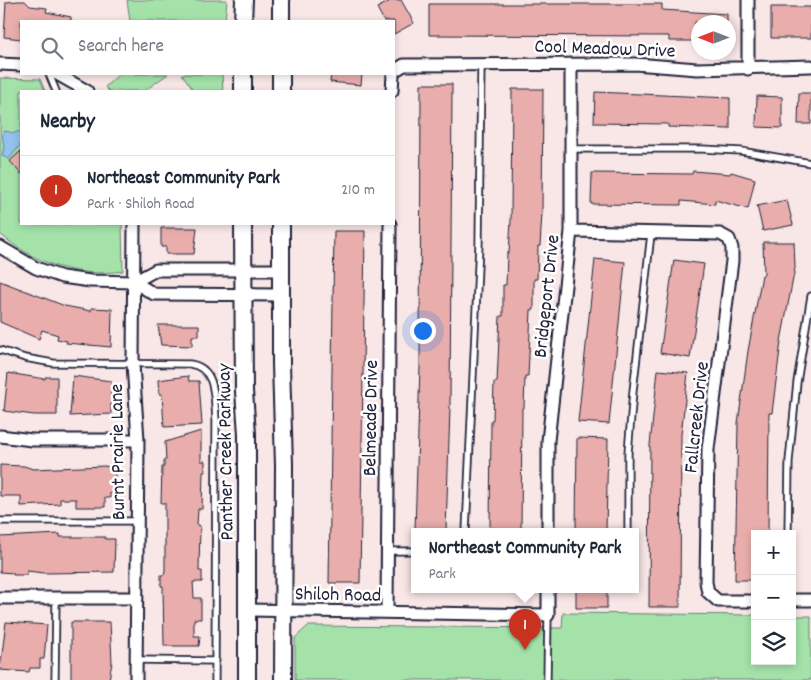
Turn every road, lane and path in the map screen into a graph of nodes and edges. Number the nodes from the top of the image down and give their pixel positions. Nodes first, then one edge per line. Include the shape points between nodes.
1 (244, 0) edge
2 (281, 0) edge
3 (748, 0) edge
4 (244, 20) edge
5 (281, 20) edge
6 (481, 63) junction
7 (0, 64) edge
8 (571, 64) junction
9 (20, 65) edge
10 (811, 66) edge
11 (748, 69) junction
12 (395, 70) edge
13 (49, 75) edge
14 (59, 75) edge
15 (243, 75) edge
16 (281, 75) edge
17 (394, 75) edge
18 (56, 90) edge
19 (85, 90) edge
20 (243, 90) edge
21 (281, 90) edge
22 (392, 90) edge
23 (571, 149) junction
24 (811, 164) edge
25 (134, 225) edge
26 (243, 225) edge
27 (281, 225) edge
28 (390, 225) edge
29 (571, 231) junction
30 (650, 234) junction
31 (0, 247) edge
32 (243, 270) junction
33 (280, 270) junction
34 (134, 282) junction
35 (243, 295) junction
36 (281, 295) junction
37 (811, 296) edge
38 (0, 350) edge
39 (133, 364) junction
40 (0, 436) edge
41 (138, 440) junction
42 (0, 521) edge
43 (137, 521) junction
44 (466, 528) edge
45 (548, 528) edge
46 (628, 528) edge
47 (788, 530) edge
48 (387, 551) junction
49 (411, 551) edge
50 (548, 593) edge
51 (0, 598) edge
52 (137, 598) junction
53 (56, 600) junction
54 (796, 600) edge
55 (811, 600) edge
56 (751, 601) edge
57 (247, 610) junction
58 (284, 611) junction
59 (387, 612) junction
60 (548, 615) junction
61 (136, 660) junction
62 (216, 662) junction
63 (55, 680) edge
64 (136, 680) edge
65 (215, 680) edge
66 (246, 680) edge
67 (283, 680) edge
68 (548, 680) edge

1 - 4 main road
2 - 5 main road
3 - 11 street
6 - 8 street, Cool Meadow Drive
6 - 12 street, Cool Meadow Drive via 410,64
6 - 44 lane via 479,244
7 - 9 street
8 - 11 street, Cool Meadow Drive
8 - 23 street, Bridgeport Drive
10 - 11 street, Cool Meadow Drive
13 - 18 lane
14 - 19 street
15 - 20 main road
16 - 21 main road
17 - 22 street
23 - 24 lane via 712,149 742,151
23 - 29 street, Bridgeport Drive
25 - 34 street, Burnt Prairie Lane
26 - 32 main road, Panther Creek Parkway
27 - 33 main road
28 - 48 street, Belmeade Drive
29 - 30 street
29 - 45 street, Bridgeport Drive via 548,441
30 - 46 lane via 628,453
30 - 56 street, Fallcreek Drive via 720,234 729,239 732,248 708,449 706,582 713,599
31 - 34 street via 36,268 62,276 90,281
32 - 33 street
32 - 34 street via 156,270
32 - 35 main road, Panther Creek Parkway
33 - 36 main road
34 - 35 street via 154,294
34 - 39 street, Burnt Prairie Lane
35 - 36 street
35 - 57 main road, Panther Creek Parkway
36 - 58 main road
37 - 47 lane via 797,382 789,461
38 - 39 lane via 53,363
39 - 41 street, Burnt Prairie Lane
39 - 62 lane via 197,365 211,378 216,420
40 - 41 street via 32,440
41 - 43 street, Burnt Prairie Lane
42 - 43 lane
43 - 52 street, Burnt Prairie Lane
48 - 49 lane
48 - 59 street, Belmeade Drive
50 - 60 street
51 - 53 street
52 - 53 street
52 - 61 street, Burnt Prairie Lane
53 - 63 lane
54 - 55 street
57 - 58 street, Shiloh Road
57 - 66 main road, Panther Creek Parkway
58 - 59 street, Shiloh Road
58 - 67 main road
59 - 60 street, Shiloh Road
60 - 68 lane
61 - 62 lane
61 - 64 street, Burnt Prairie Lane
62 - 65 lane

